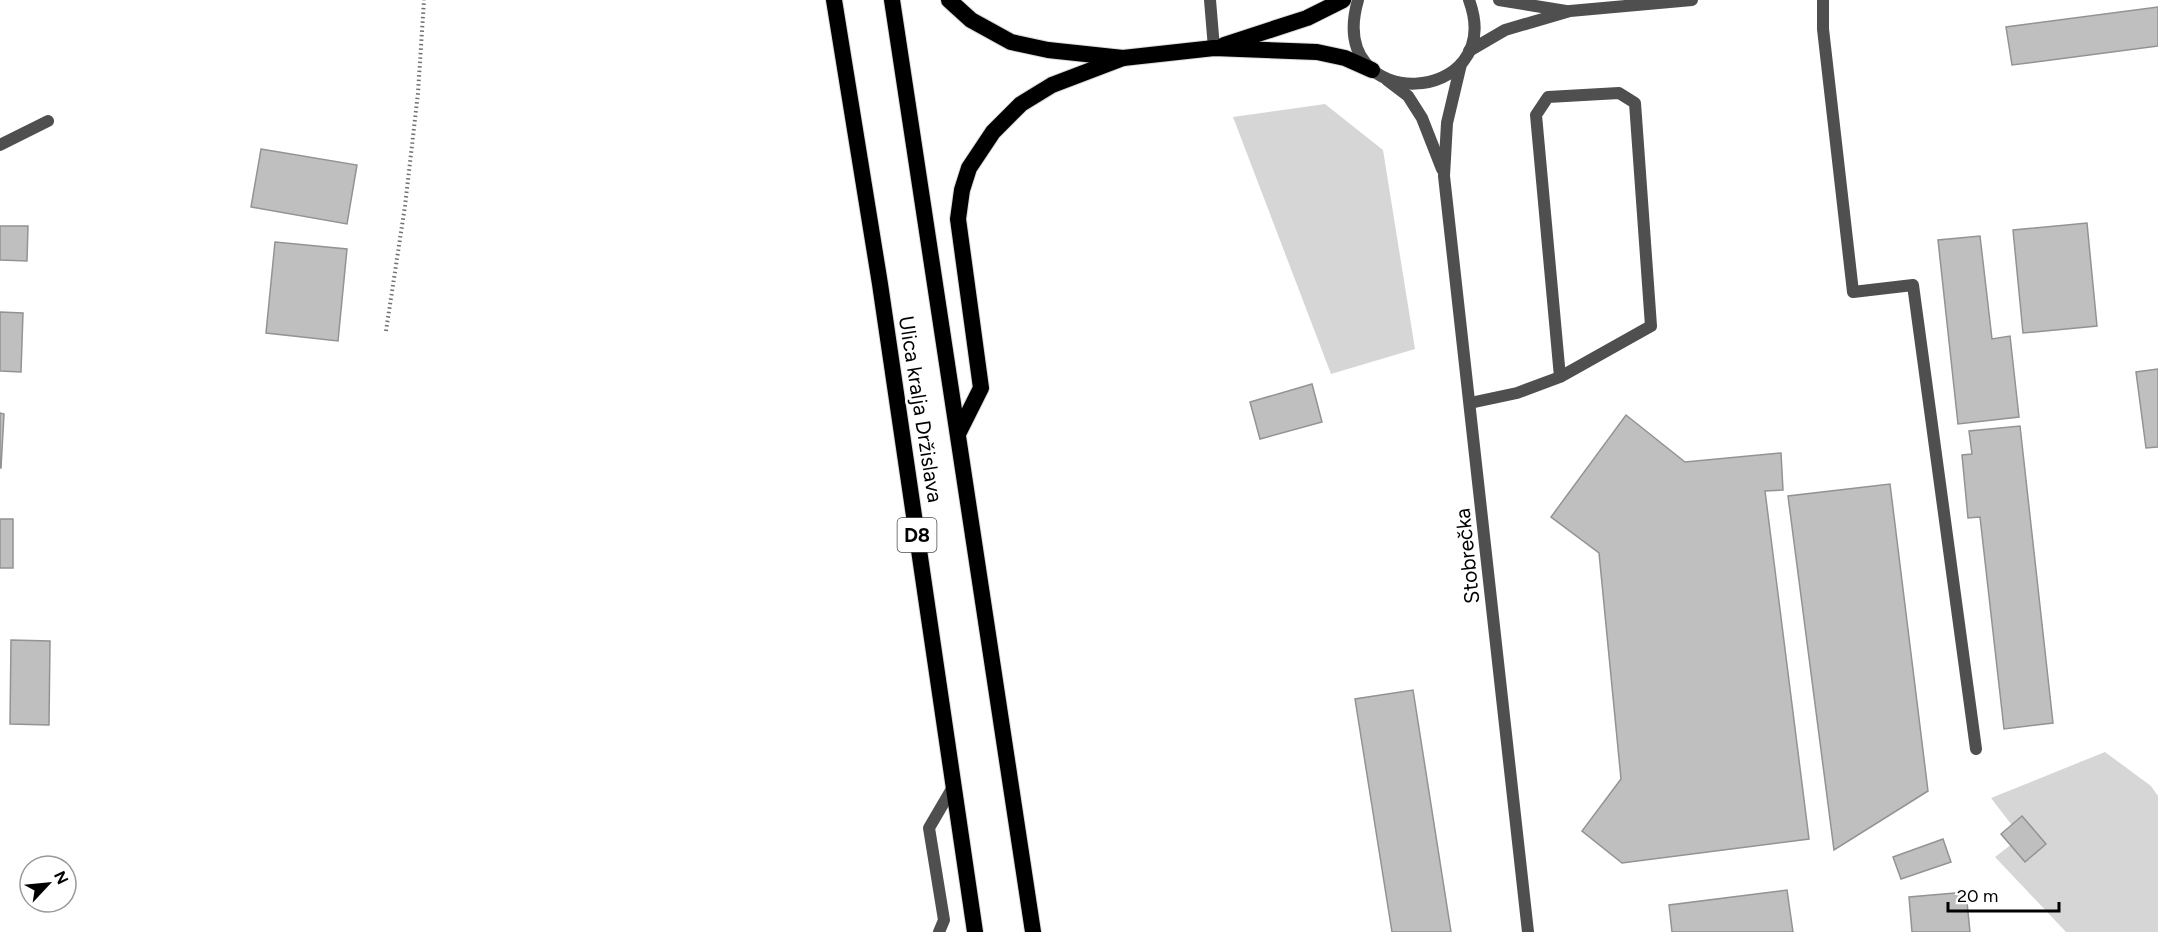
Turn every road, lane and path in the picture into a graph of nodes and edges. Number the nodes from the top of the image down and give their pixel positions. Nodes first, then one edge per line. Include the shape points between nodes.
1 (424, 0) edge
2 (834, 0) edge
3 (892, 0) edge
4 (949, 0) edge
5 (1210, 0) edge
6 (1343, 0) edge
7 (1358, 0) edge
8 (1468, 0) edge
9 (1499, 0) edge
10 (1692, 0) edge
11 (1823, 0) edge
12 (1570, 11) junction
13 (1214, 48) junction
14 (1469, 51) junction
15 (1123, 58) junction
16 (1461, 64) junction
17 (1372, 70) junction
18 (1387, 80) junction
19 (48, 121) dead end
20 (0, 145) edge
21 (1444, 176) junction
22 (386, 331) dead end
23 (1560, 377) junction
24 (1470, 403) junction
25 (958, 432) junction
26 (1976, 749) dead end
27 (953, 787) junction
28 (939, 932) edge
29 (975, 932) edge
30 (1033, 932) edge
31 (1528, 932) edge

1 - 22 path via 418,93
2 - 27 highway, Ulica kralja Držislava / D8 via 880,284
3 - 25 highway, Ulica kralja Držislava
4 - 15 highway via 971,20 1011,42
5 - 13 street
6 - 13 highway via 1306,18
7 - 17 street via 1353,17 1354,36 1360,54
8 - 14 street via 1474,32
9 - 12 street
10 - 12 street
11 - 26 street via 1853,292 1913,285
12 - 14 street via 1504,30
13 - 15 highway
13 - 17 highway via 1317,52 1345,58
14 - 16 street
15 - 25 highway via 1052,85 1021,104 993,132 969,168 958,219 981,388
16 - 18 street via 1445,77 1427,84
16 - 21 street, Stobrečka via 1447,123
17 - 18 street, Stobrečka
18 - 21 street, Stobrečka via 1408,96 1422,118
19 - 20 street
21 - 24 street, Stobrečka
23 - 23 street via 1651,326 1635,103 1619,93 1548,97 1536,116
23 - 24 street via 1517,393
24 - 31 street, Stobrečka
25 - 30 highway, Ulica kralja Držislava
27 - 28 street via 929,828 944,920
27 - 29 highway, Ulica kralja Držislava / D8

